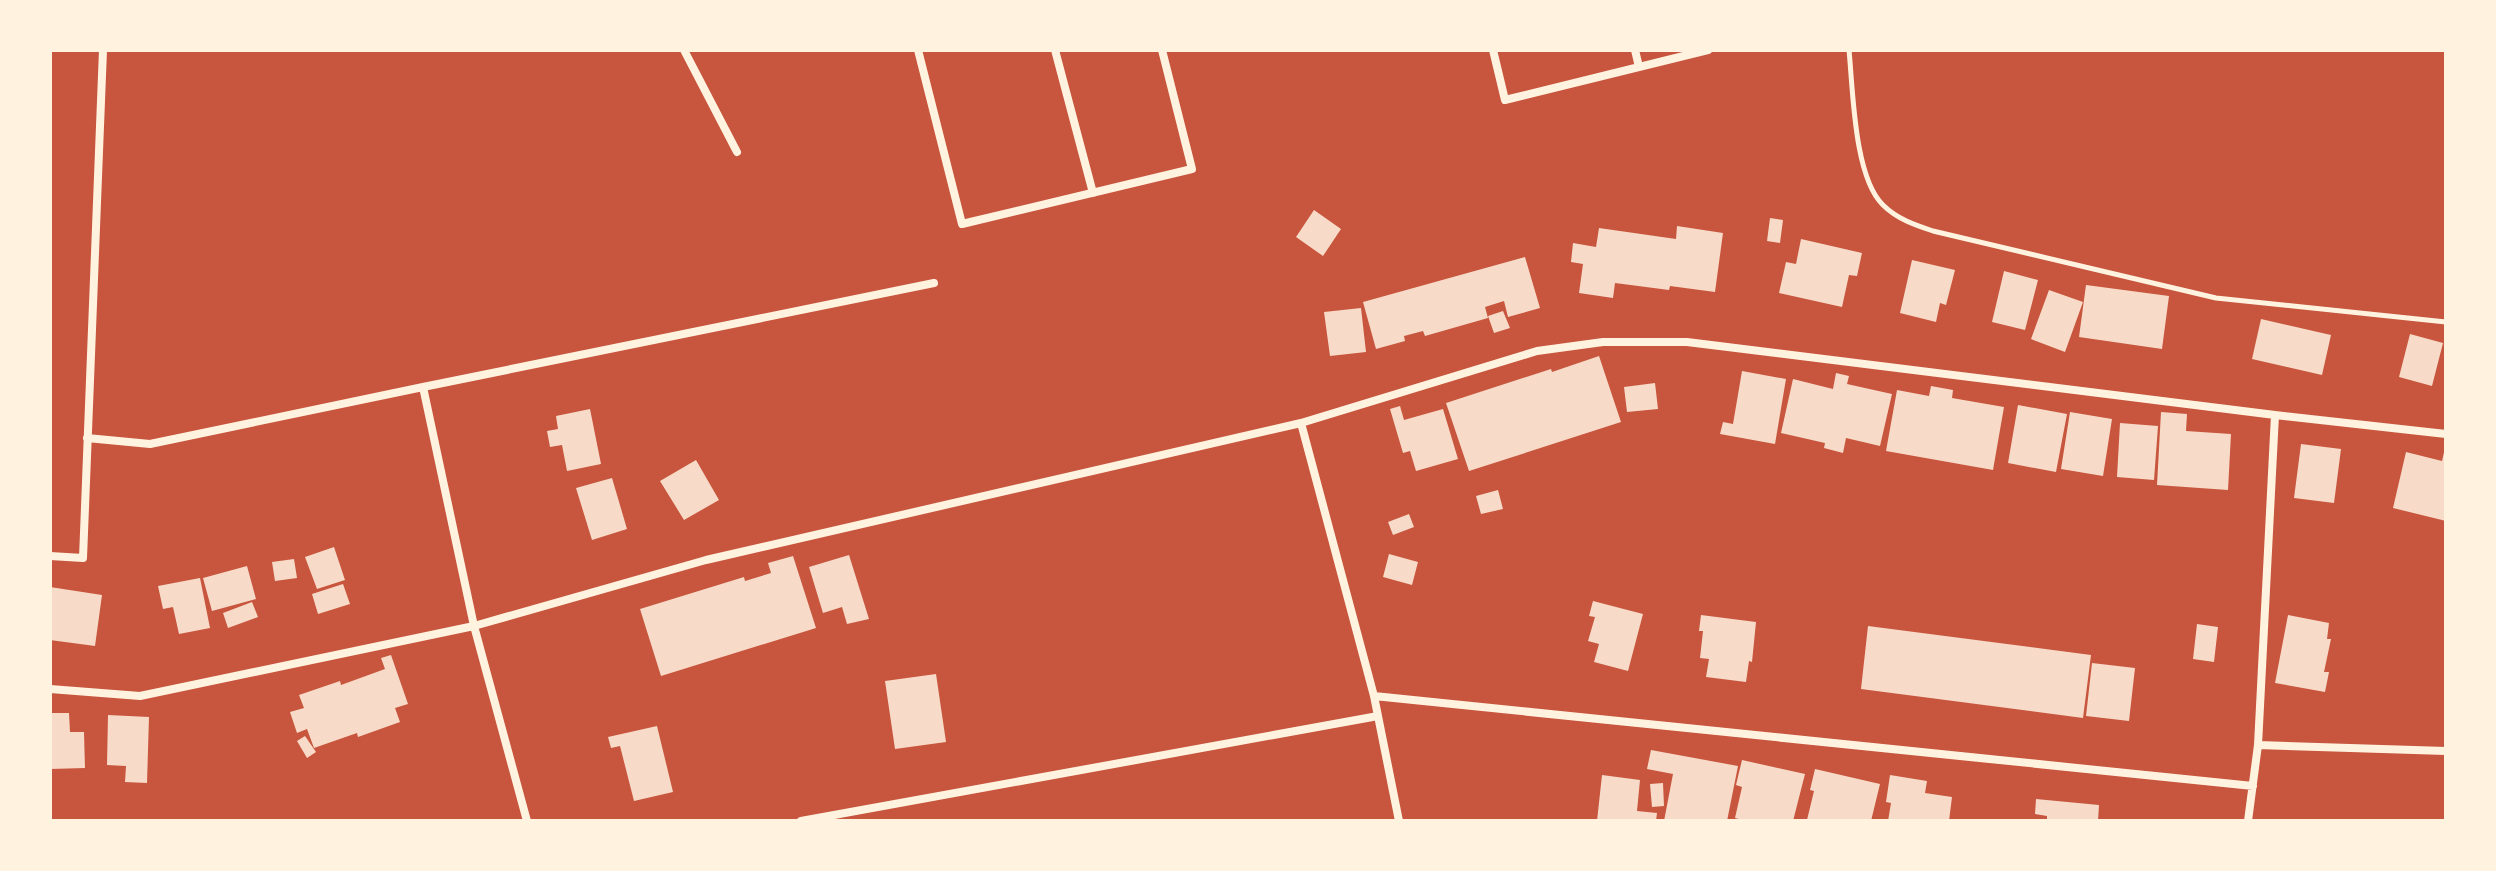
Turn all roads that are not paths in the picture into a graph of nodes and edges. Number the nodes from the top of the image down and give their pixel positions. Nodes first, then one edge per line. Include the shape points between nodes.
1 (103, 50) edge
2 (684, 50) edge
3 (918, 50) edge
4 (1055, 50) edge
5 (1162, 50) edge
6 (1493, 50) edge
7 (1635, 50) edge
8 (1708, 50) edge
9 (1849, 50) edge
10 (1639, 67) junction
11 (737, 152) dead end
12 (1093, 193) junction
13 (934, 283) dead end
14 (2446, 322) edge
15 (423, 387) junction
16 (2275, 415) junction
17 (1301, 423) junction
18 (2446, 434) edge
19 (87, 438) junction
20 (50, 556) edge
21 (474, 626) junction
22 (50, 689) edge
23 (1374, 696) junction
24 (1378, 716) junction
25 (2258, 745) junction
26 (2446, 751) edge
27 (2253, 786) junction
28 (527, 821) edge
29 (801, 821) edge
30 (1399, 821) edge
31 (2248, 821) edge

1 - 19 street
2 - 11 street
3 - 12 street via 962,224
4 - 12 street
5 - 12 street via 1192,169
6 - 10 street via 1505,100
7 - 10 street
8 - 10 street
9 - 14 lane via 1859,149 1868,179 1882,204 1907,222 2216,298
13 - 15 street
15 - 19 street via 150,444
15 - 21 street
16 - 17 street via 1687,342 1617,342 1537,351
16 - 18 street
16 - 25 street
17 - 21 street via 706,560
17 - 23 street
19 - 20 street via 83,558
21 - 22 street via 140,696
21 - 28 street
23 - 24 street
23 - 27 street
24 - 29 street
24 - 30 street
25 - 26 street
25 - 27 street
27 - 31 street

